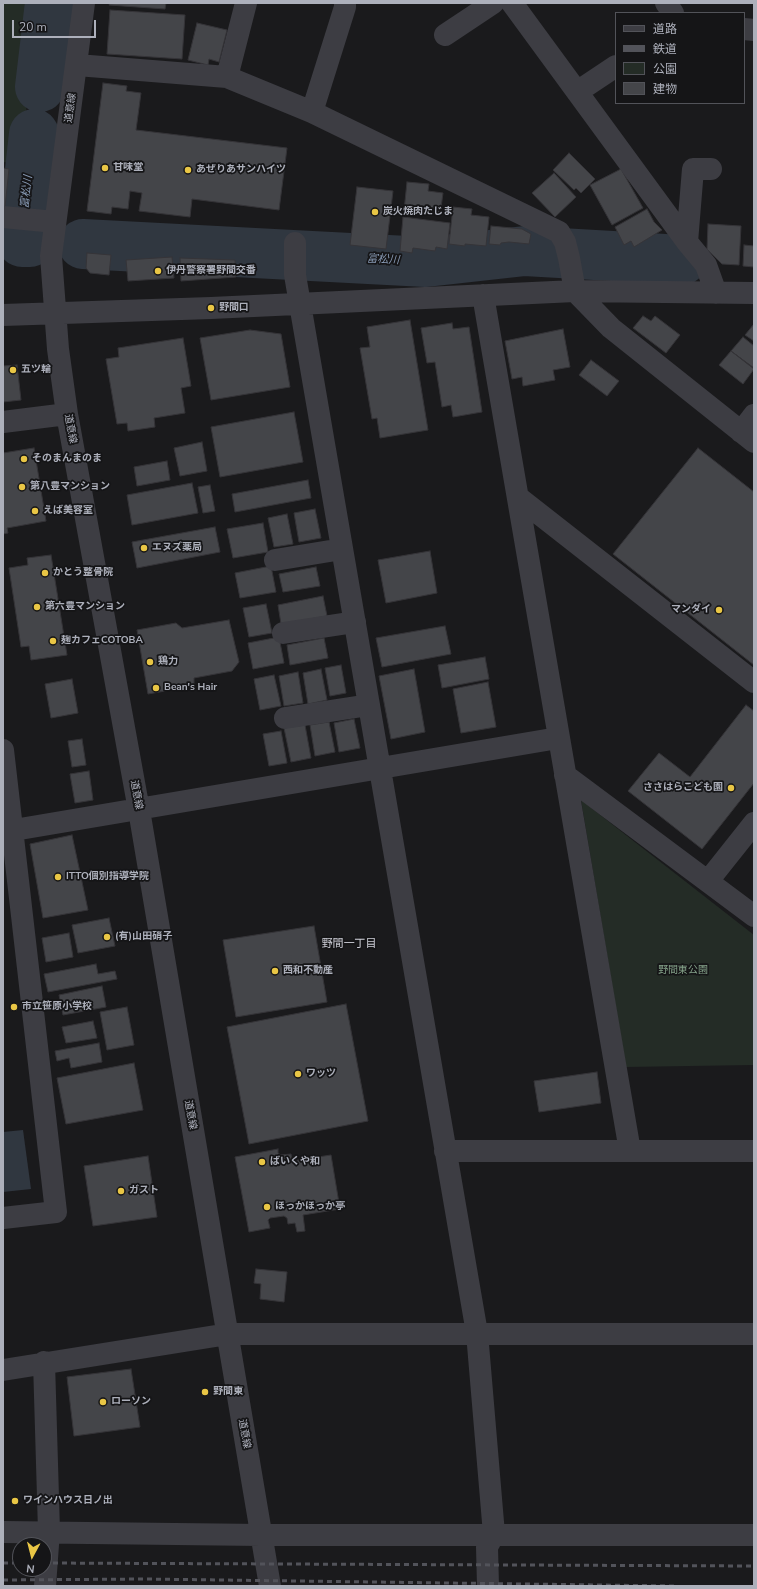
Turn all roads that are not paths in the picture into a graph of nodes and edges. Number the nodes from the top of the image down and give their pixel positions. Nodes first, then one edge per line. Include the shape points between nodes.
1 (84, 3) edge
2 (246, 3) edge
3 (345, 3) edge
4 (493, 3) edge
5 (512, 3) edge
6 (666, 3) edge
7 (672, 12) edge
8 (445, 35) dead end
9 (77, 65) junction
10 (615, 67) edge
11 (227, 77) junction
12 (578, 92) junction
13 (312, 112) junction
14 (711, 169) dead end
15 (33, 221) edge
16 (687, 242) junction
17 (295, 243) dead end
18 (575, 291) junction
19 (716, 293) junction
20 (754, 293) edge
21 (483, 295) junction
22 (300, 303) junction
23 (54, 314) junction
24 (3, 315) edge
25 (67, 414) junction
26 (3, 422) edge
27 (750, 429) edge
28 (519, 498) junction
29 (342, 549) junction
30 (275, 560) dead end
31 (355, 622) junction
32 (283, 633) dead end
33 (754, 682) edge
34 (369, 705) junction
35 (285, 718) dead end
36 (558, 738) junction
37 (3, 750) edge
38 (380, 769) junction
39 (565, 776) junction
40 (139, 810) junction
41 (754, 823) edge
42 (14, 830) junction
43 (708, 881) junction
44 (754, 916) edge
45 (630, 1150) junction
46 (445, 1151) junction
47 (754, 1151) edge
48 (3, 1218) edge
49 (477, 1333) junction
50 (228, 1334) junction
51 (754, 1334) edge
52 (44, 1362) junction
53 (3, 1370) edge
54 (3, 1532) edge
55 (49, 1532) junction
56 (494, 1534) junction
57 (261, 1535) junction
58 (754, 1535) edge
59 (45, 1586) edge
60 (270, 1586) edge
61 (488, 1586) edge

1 - 9 street, 道意線
2 - 11 street
3 - 13 street
4 - 8 street
5 - 12 street
6 - 7 street
9 - 11 street
9 - 15 street, 道意線
10 - 12 street
11 - 13 street
12 - 16 street
13 - 18 street via 559,232 567,250
14 - 16 street via 693,169
15 - 23 street, 道意線 via 51,256
16 - 19 street via 706,265
17 - 22 street via 295,275
18 - 19 street
18 - 21 street
18 - 27 street via 611,328
19 - 20 street
21 - 22 street
21 - 28 street
22 - 23 street
22 - 29 street
23 - 24 street
23 - 25 street, 道意線
25 - 26 street
25 - 40 street, 道意線
28 - 33 street
28 - 36 street
29 - 30 street
29 - 31 street
31 - 32 street
31 - 34 street
34 - 35 street
34 - 38 street
36 - 38 street
36 - 39 street
37 - 42 street
38 - 40 street
38 - 46 street
39 - 43 street
39 - 45 street
40 - 42 street
40 - 50 street, 道意線
41 - 43 street
42 - 48 street via 56,1212
43 - 44 street
45 - 46 street
45 - 47 street
46 - 49 street
49 - 50 street
49 - 51 street
49 - 56 street
50 - 52 street
50 - 57 street, 道意線
52 - 53 street
52 - 55 street
54 - 55 street
55 - 57 street
55 - 59 street
56 - 57 street
56 - 58 street
56 - 61 street via 487,1547
57 - 60 street, 道意線

